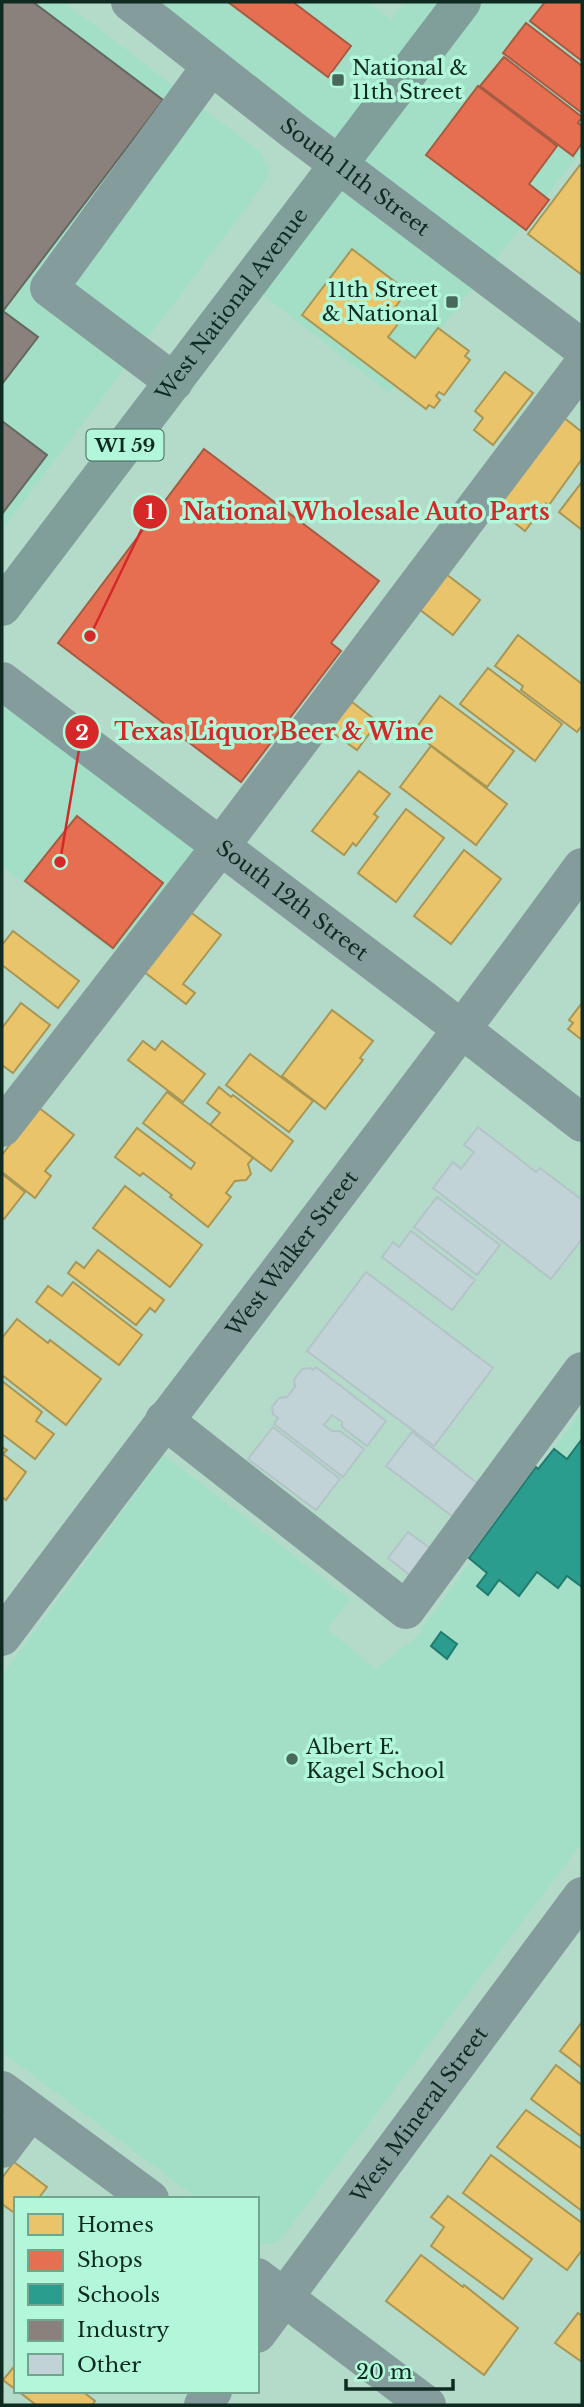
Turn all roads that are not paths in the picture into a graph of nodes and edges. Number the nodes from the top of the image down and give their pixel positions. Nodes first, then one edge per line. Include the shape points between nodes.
1 (130, 2) edge
2 (461, 2) edge
3 (211, 66) junction
4 (339, 164) junction
5 (582, 348) edge
6 (582, 366) edge
7 (174, 382) junction
8 (2, 607) edge
9 (2, 681) edge
10 (220, 847) junction
11 (582, 867) edge
12 (462, 1030) junction
13 (582, 1123) edge
14 (2, 1128) edge
15 (582, 1371) edge
16 (164, 1420) junction
17 (2, 1637) edge
18 (582, 1896) edge
19 (16, 2101) edge
20 (2, 2149) edge
21 (147, 2197) edge
22 (271, 2286) edge
23 (259, 2327) edge
24 (427, 2405) edge

1 - 3 street, South 11th Street
2 - 4 main road, West National Avenue / WI 59
3 - 4 street, South 11th Street
3 - 7 street via 49,288
4 - 5 street, South 11th Street
4 - 7 main road, West National Avenue / WI 59
6 - 10 street
7 - 8 main road, West National Avenue / WI 59
9 - 10 street, South 12th Street
10 - 12 street, South 12th Street
10 - 14 street
11 - 12 street, West Walker Street
12 - 13 street, South 12th Street
12 - 16 street, West Walker Street
15 - 16 street via 406,1609
16 - 17 street, West Walker Street
18 - 22 street, West Mineral Street
19 - 20 street
19 - 21 street
22 - 23 street, West Mineral Street
22 - 24 street

